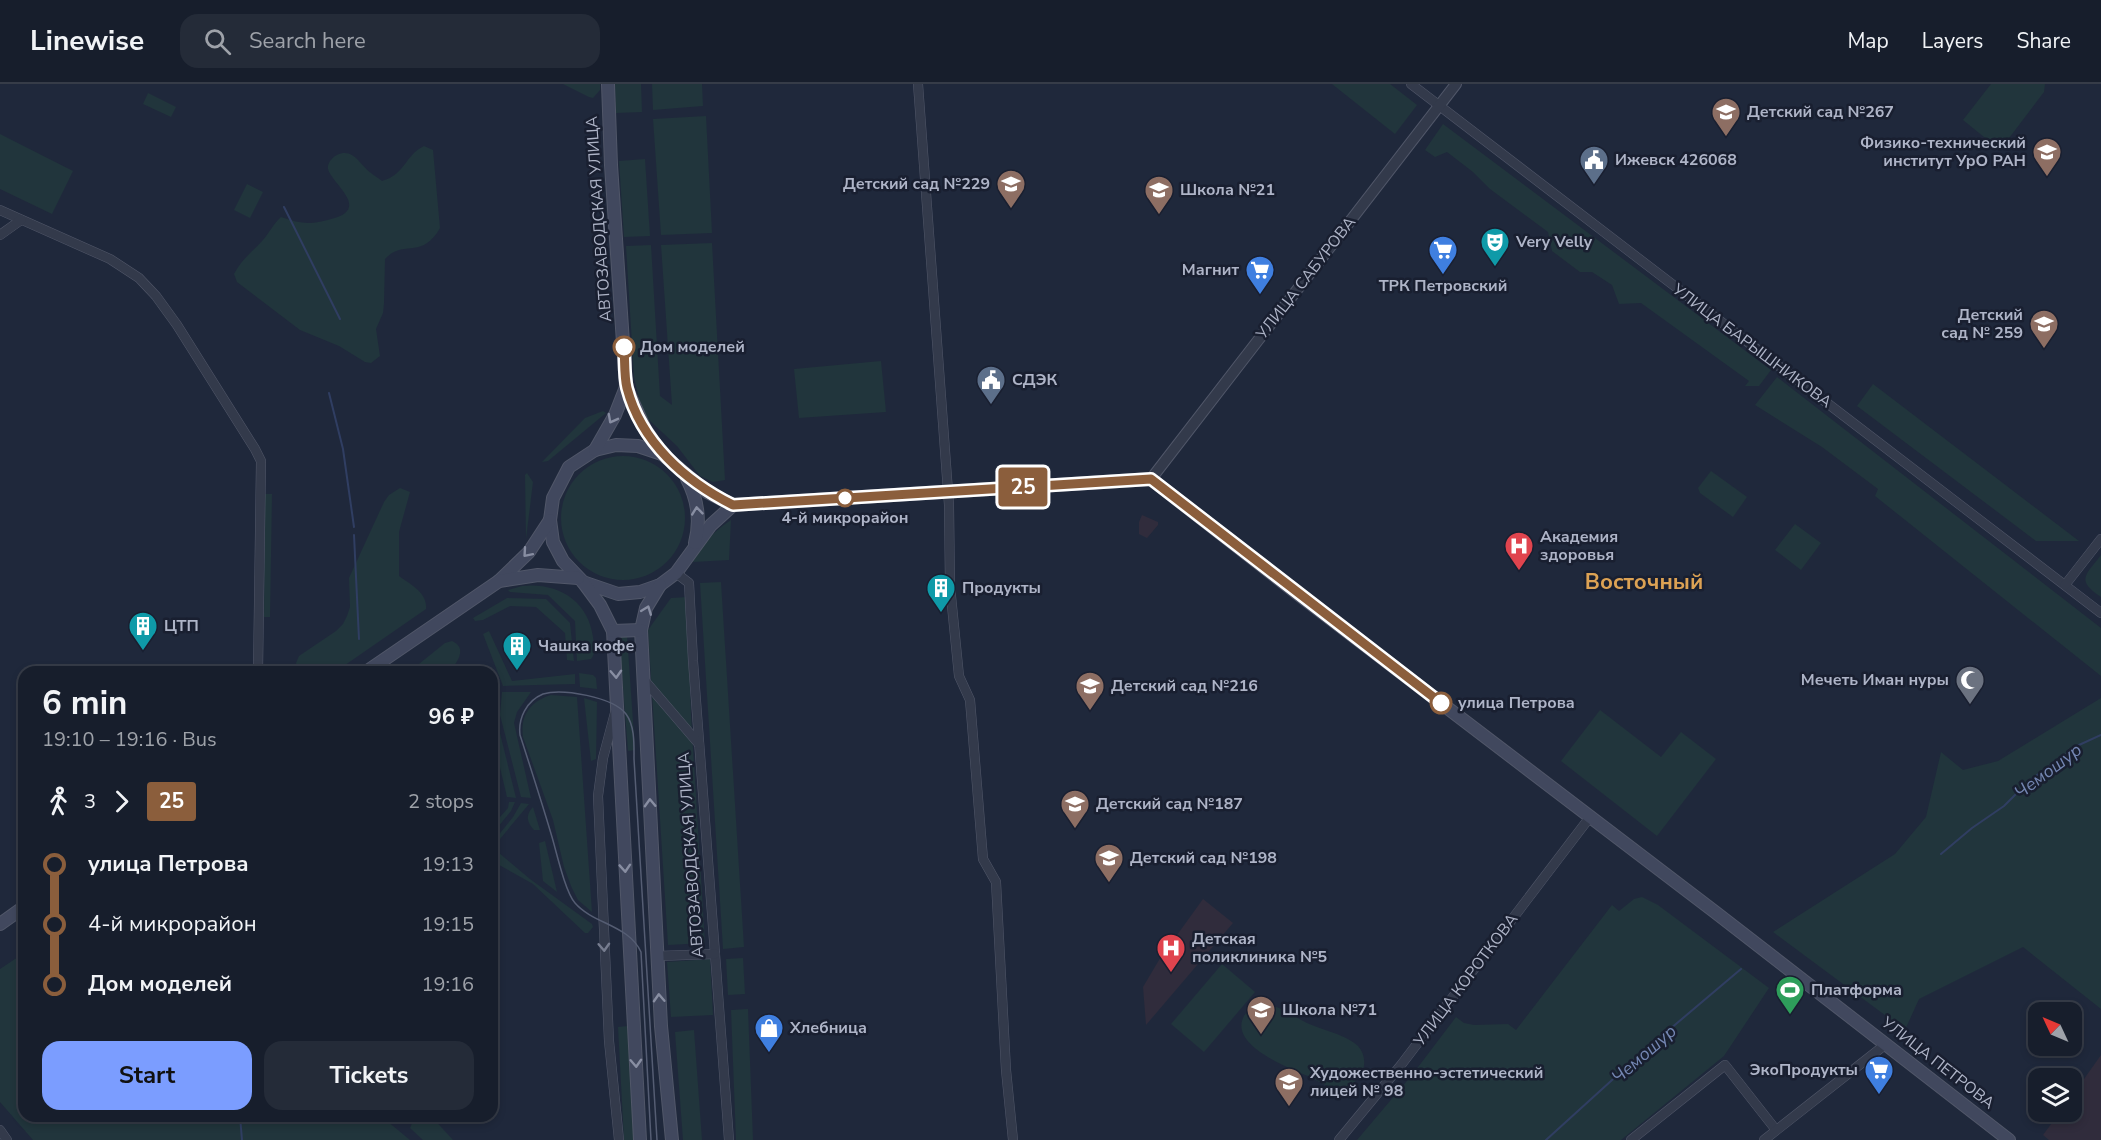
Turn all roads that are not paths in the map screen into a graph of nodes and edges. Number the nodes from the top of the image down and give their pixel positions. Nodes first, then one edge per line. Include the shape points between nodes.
1 (608, 84) edge
2 (918, 84) edge
3 (1411, 84) edge
4 (1456, 84) edge
5 (1439, 106) junction
6 (0, 210) edge
7 (21, 220) junction
8 (0, 235) edge
9 (627, 387) junction
10 (595, 450) junction
11 (662, 454) junction
12 (685, 475) junction
13 (1151, 479) junction
14 (947, 492) junction
15 (733, 505) junction
16 (550, 520) junction
17 (2101, 539) edge
18 (693, 550) junction
19 (676, 573) junction
20 (580, 580) junction
21 (499, 581) junction
22 (660, 585) junction
23 (2065, 585) junction
24 (2101, 613) edge
25 (641, 630) junction
26 (613, 631) junction
27 (258, 666) edge
28 (375, 666) edge
29 (645, 681) junction
30 (617, 702) junction
31 (699, 744) junction
32 (1590, 817) junction
33 (18, 911) edge
34 (0, 924) edge
35 (715, 954) junction
36 (657, 956) junction
37 (1886, 1044) junction
38 (0, 1130) edge
39 (1776, 1130) junction
40 (7, 1140) edge
41 (619, 1140) edge
42 (640, 1140) edge
43 (672, 1140) edge
44 (729, 1140) edge
45 (1013, 1140) edge
46 (1339, 1140) edge
47 (1631, 1140) edge
48 (1764, 1140) edge
49 (2009, 1140) edge

1 - 9 main road, АВТОЗАВОДСКАЯ УЛИЦА
2 - 14 street
3 - 5 street
4 - 5 street, УЛИЦА САБУРОВА
5 - 13 street, УЛИЦА САБУРОВА
5 - 23 street, УЛИЦА БАРЫШНИКОВА
6 - 7 street
7 - 8 street
7 - 27 street via 110,260 139,278 177,325 255,449 261,461
9 -> 10 main road
9 - 11 main road via 645,429
10 - 11 main road via 616,445 638,446
10 - 16 main road via 565,473 553,498
11 - 12 main road
12 - 15 main road
18 -> 12 main road via 699,511
13 - 14 main road
13 - 32 main road, УЛИЦА ПЕТРОВА
14 - 15 main road
14 - 45 street via 950,586 959,676 970,700 983,859 996,882
15 - 18 main road via 711,525
16 - 20 main road via 553,542
16 -> 21 main road via 529,552
17 - 23 street
18 - 19 main road
19 - 22 main road
19 - 31 street, АВТОЗАВОДСКАЯ УЛИЦА via 689,583
20 - 21 main road via 538,575
20 - 22 main road via 618,594
20 - 26 main road
21 - 28 main road
25 -> 22 main road via 646,608
23 - 24 street, УЛИЦА БАРЫШНИКОВА
25 - 26 main road
25 - 29 main road
26 -> 30 main road
29 - 31 street
36 -> 29 main road
30 -> 41 street via 598,796 609,1041
30 -> 42 main road
31 - 35 street, АВТОЗАВОДСКАЯ УЛИЦА
32 - 37 main road, УЛИЦА ПЕТРОВА
32 - 46 street, УЛИЦА КОРОТКОВА
33 - 34 main road
35 - 36 street
35 - 44 street, АВТОЗАВОДСКАЯ УЛИЦА
43 -> 36 main road
37 - 39 street
37 - 49 main road, УЛИЦА ПЕТРОВА
38 - 40 street
39 - 47 street via 1725,1065
39 - 48 street

